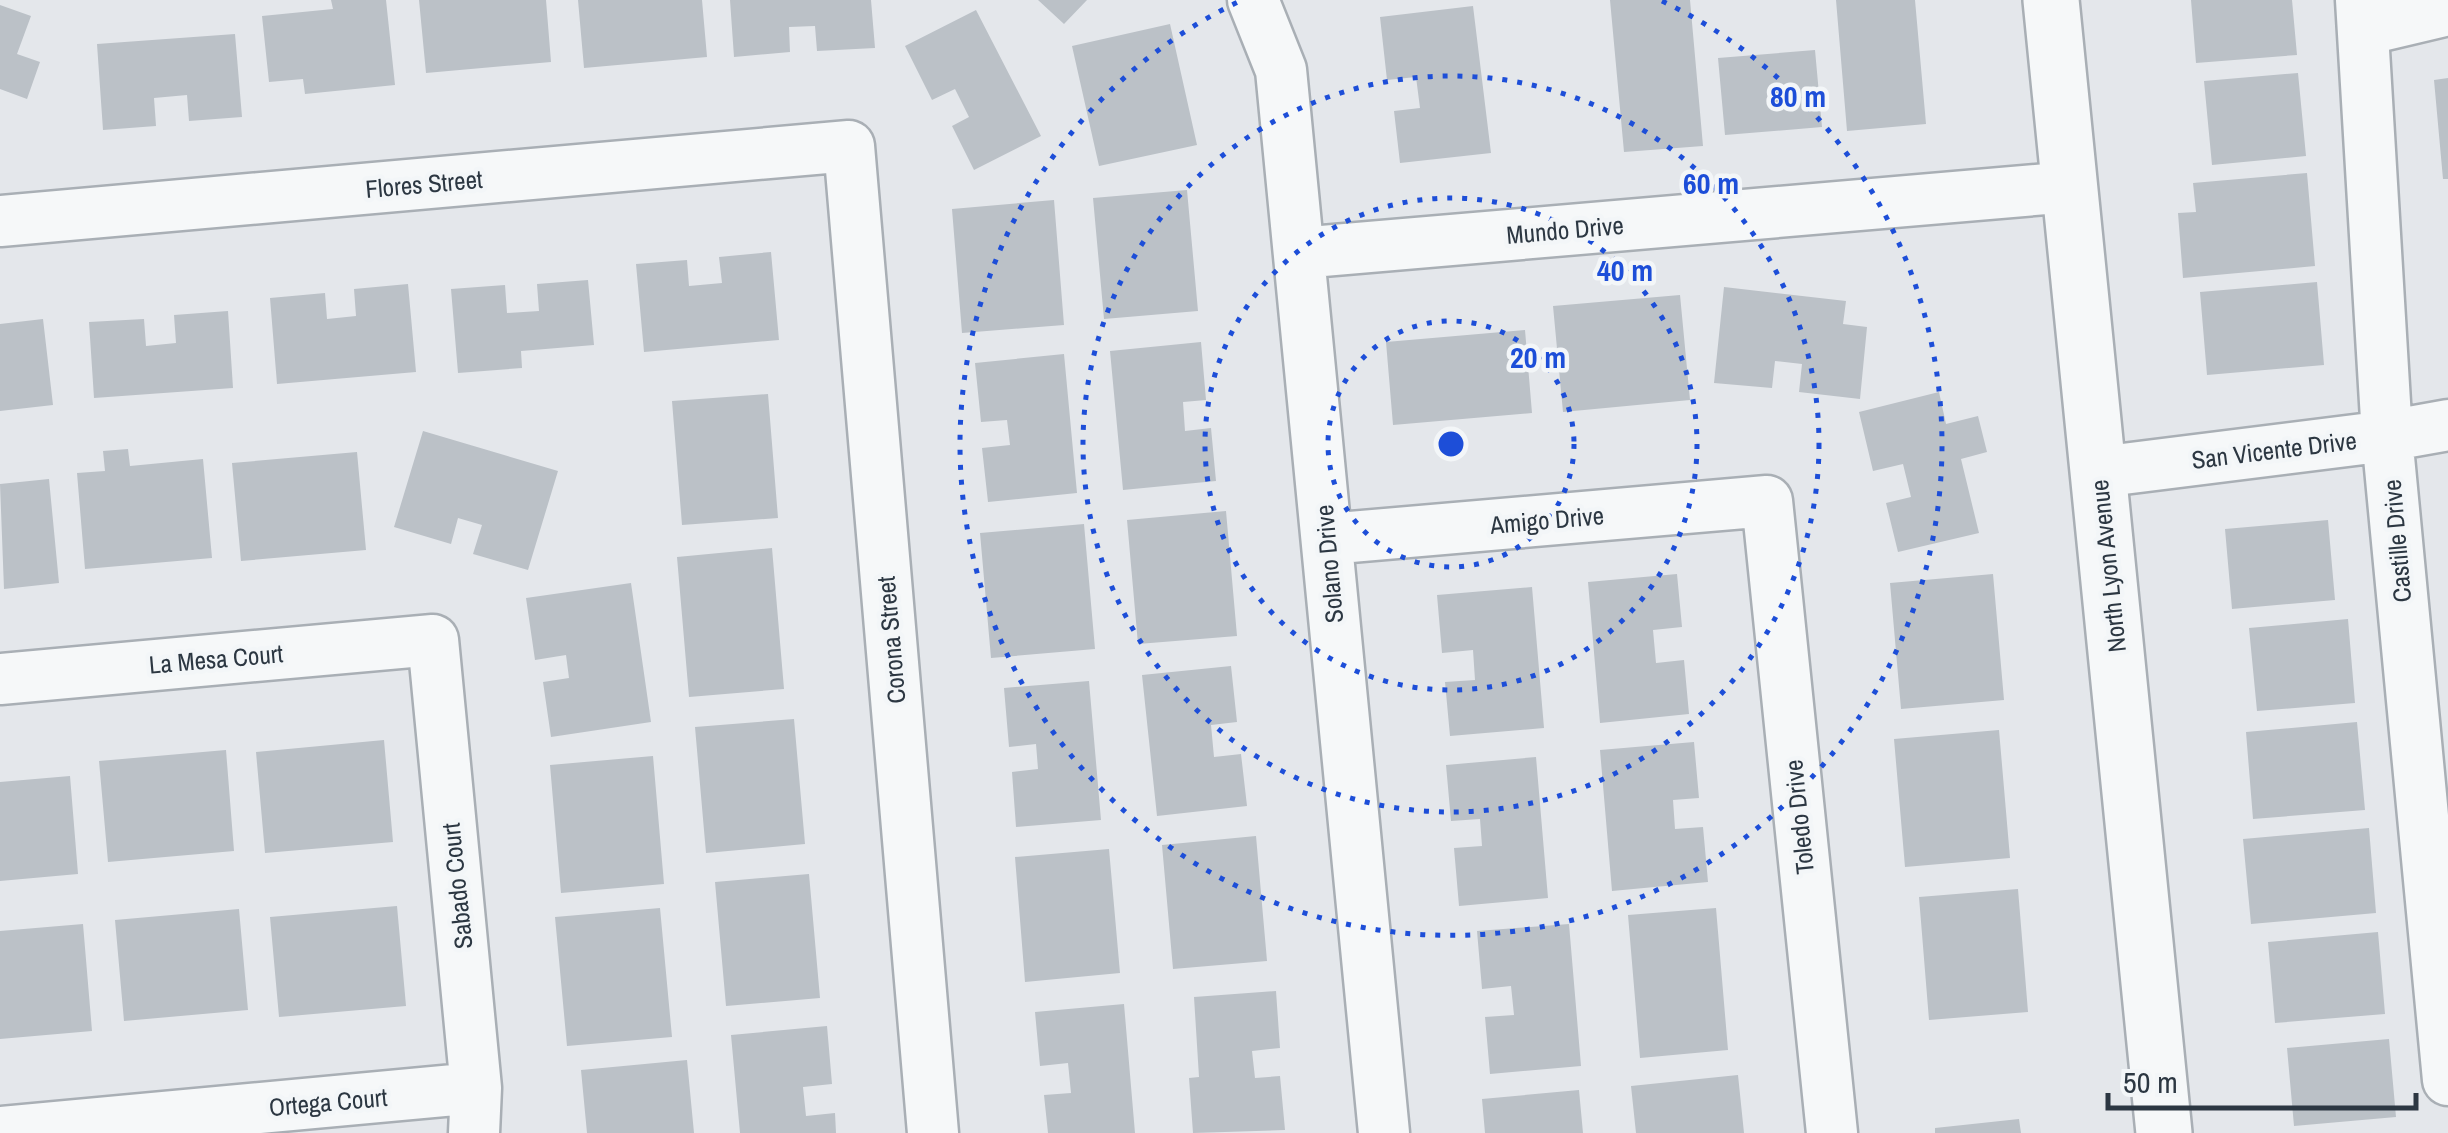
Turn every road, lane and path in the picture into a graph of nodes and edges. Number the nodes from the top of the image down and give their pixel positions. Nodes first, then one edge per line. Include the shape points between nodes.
1 (1253, 0) edge
2 (2051, 0) edge
3 (2448, 10) edge
4 (2362, 15) edge
5 (849, 146) joint
6 (2070, 186) junction
7 (0, 221) edge
8 (1299, 254) junction
9 (2448, 424) edge
10 (2387, 436) junction
11 (2098, 472) junction
12 (1767, 501) joint
13 (1326, 539) junction
14 (433, 640) joint
15 (0, 679) edge
16 (2448, 1080) edge
17 (475, 1110) edge
18 (0, 1132) edge
19 (933, 1133) edge
20 (1384, 1133) edge
21 (1832, 1133) edge
22 (2164, 1133) edge

1 - 8 street, Solano Drive via 1282,70
2 - 6 street, North Lyon Avenue
3 - 4 street
4 - 10 street, Castille Drive
5 - 7 street, Flores Street
5 - 19 street, Corona Street
6 - 8 street, Mundo Drive
6 - 11 street, North Lyon Avenue
8 - 13 street, Solano Drive
9 - 10 street, San Vicente Drive
10 - 11 street, San Vicente Drive
10 - 16 street, Castille Drive
11 - 22 street, North Lyon Avenue
12 - 13 street, Amigo Drive
12 - 21 street, Toledo Drive
13 - 20 street, Solano Drive
14 - 15 street, La Mesa Court
14 - 17 street, Sabado Court
17 - 18 street, Ortega Court

